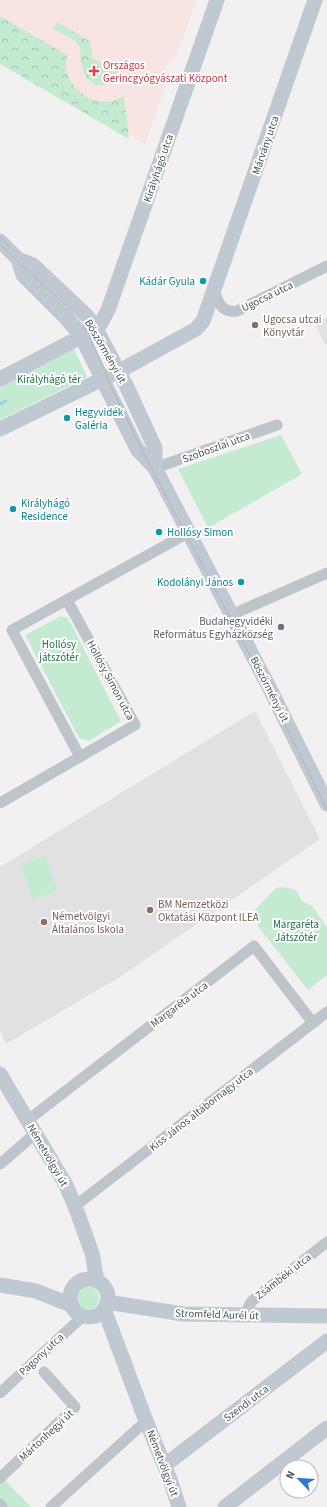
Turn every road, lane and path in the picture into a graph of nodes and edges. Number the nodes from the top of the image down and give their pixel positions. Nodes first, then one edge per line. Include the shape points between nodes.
1 (217, 0) edge
2 (315, 0) edge
3 (0, 241) edge
4 (327, 266) edge
5 (214, 290) junction
6 (89, 331) junction
7 (110, 375) junction
8 (0, 379) edge
9 (277, 425) dead end
10 (0, 429) edge
11 (155, 468) junction
12 (188, 533) junction
13 (327, 573) edge
14 (67, 600) junction
15 (230, 615) junction
16 (80, 757) junction
17 (0, 803) edge
18 (327, 804) edge
19 (327, 1012) edge
20 (313, 1023) junction
21 (0, 1074) edge
22 (28, 1120) junction
23 (36, 1134) junction
24 (0, 1164) edge
25 (75, 1206) junction
26 (87, 1240) junction
27 (327, 1242) edge
28 (97, 1282) junction
29 (0, 1284) edge
30 (77, 1285) junction
31 (36, 1292) junction
32 (71, 1305) junction
33 (106, 1305) junction
34 (248, 1315) junction
35 (327, 1316) edge
36 (86, 1317) junction
37 (327, 1341) edge
38 (120, 1352) junction
39 (44, 1372) dead end
40 (0, 1393) edge
41 (146, 1421) junction
42 (327, 1428) edge
43 (165, 1465) junction
44 (0, 1478) edge
45 (0, 1504) edge
46 (2, 1507) edge
47 (51, 1507) edge
48 (179, 1507) edge
49 (225, 1507) edge

1 - 6 street, Királyhágó utca via 108,310 100,323
2 - 5 street, Márvány utca
3 - 6 street, Böszörményi út via 18,259 23,274 66,318
4 - 5 street, Ugocsa utca via 237,311 231,312 218,303
5 - 7 street via 203,321 196,329
6 - 7 street, Böszörményi út
6 - 8 street
7 - 10 street
7 - 11 street, Böszörményi út via 155,448
9 - 11 street, Szoboszlai utca
11 - 12 street, Böszörményi út
12 - 14 street
12 - 15 street, Böszörményi út
13 - 15 street
14 - 16 street, Hollósy Simon utca via 135,725
14 - 16 street via 12,630
15 - 18 street, Böszörményi út
16 - 17 street, Hollósy Simon utca
19 - 20 street, Kiss János altábornagy utca
20 - 22 street, Margaréta utca via 254,946
20 - 25 street, Kiss János altábornagy utca
21 - 22 street, Németvölgyi út
22 - 23 street, Németvölgyi út
23 - 24 street
23 - 25 street, Németvölgyi út via 66,1185
25 - 26 street, Németvölgyi út
26 - 28 street, Németvölgyi út
26 - 30 street, Németvölgyi út via 85,1266
27 - 34 street, Zsámbéki utca via 252,1301
28 - 30 street via 86,1280
28 - 33 street via 106,1290
29 - 31 street
30 - 31 street
30 - 32 street via 70,1300
31 - 32 street
32 - 36 street via 78,1314
33 - 34 street, Stromfeld Aurél út via 176,1313
33 - 36 street via 96,1316
33 - 38 street, Németvölgyi út
34 - 35 street, Stromfeld Aurél út
36 - 38 street, Németvölgyi út via 102,1327
36 - 40 street, Pagony utca
37 - 43 street, Szendi utca
38 - 41 street, Németvölgyi út
39 - 44 street, Mártonhegyi út via 75,1407
41 - 43 street, Németvölgyi út
41 - 47 street
42 - 49 street
43 - 48 street, Németvölgyi út
45 - 46 street

